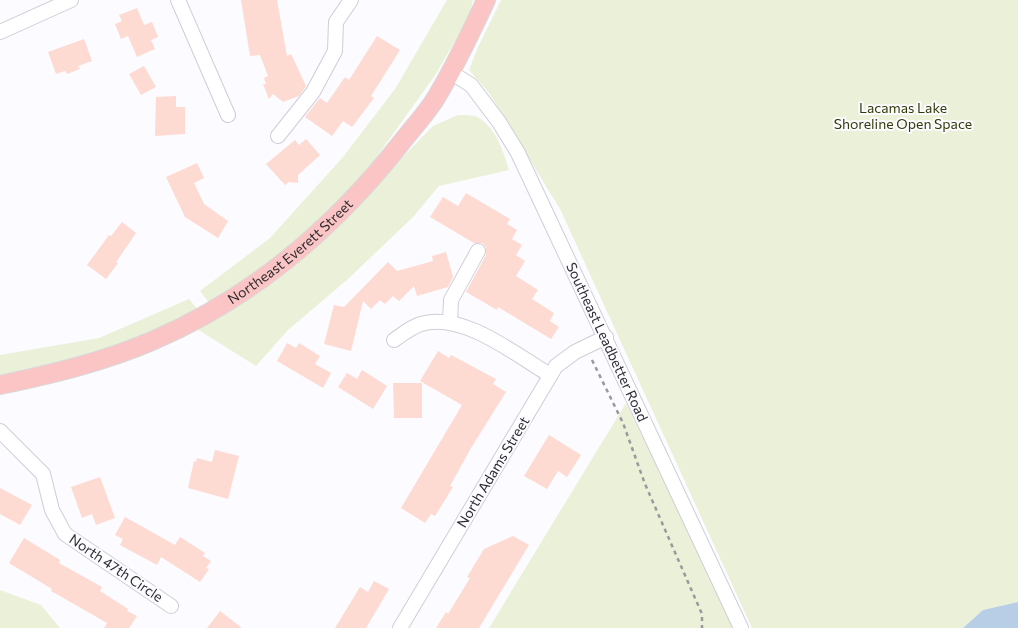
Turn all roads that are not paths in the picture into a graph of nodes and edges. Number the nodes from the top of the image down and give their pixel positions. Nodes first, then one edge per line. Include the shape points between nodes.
1 (71, 0) edge
2 (178, 0) edge
3 (351, 0) edge
4 (486, 0) edge
5 (0, 32) edge
6 (450, 72) junction
7 (228, 114) dead end
8 (278, 136) dead end
9 (478, 250) dead end
10 (450, 322) junction
11 (606, 337) junction
12 (394, 340) dead end
13 (550, 375) junction
14 (0, 385) edge
15 (3, 438) edge
16 (171, 606) dead end
17 (400, 628) edge
18 (741, 628) edge

1 - 5 street
2 - 7 street
3 - 8 street via 336,22 335,52 313,92
4 - 6 main road, Northeast Everett Street
6 - 11 street, Southeast Leadbetter Road via 471,84 500,122 534,184
6 - 14 main road, Northeast Everett Street via 433,102 370,182 316,236 266,275 202,317 152,341 89,364
9 - 10 street via 451,300
10 - 12 street via 423,323
10 - 13 street via 473,329
11 - 13 street, North Adams Street via 561,361
11 - 18 street, Southeast Leadbetter Road
13 - 17 street, North Adams Street
15 - 16 street, North 47th Circle via 43,474 52,510 64,534

